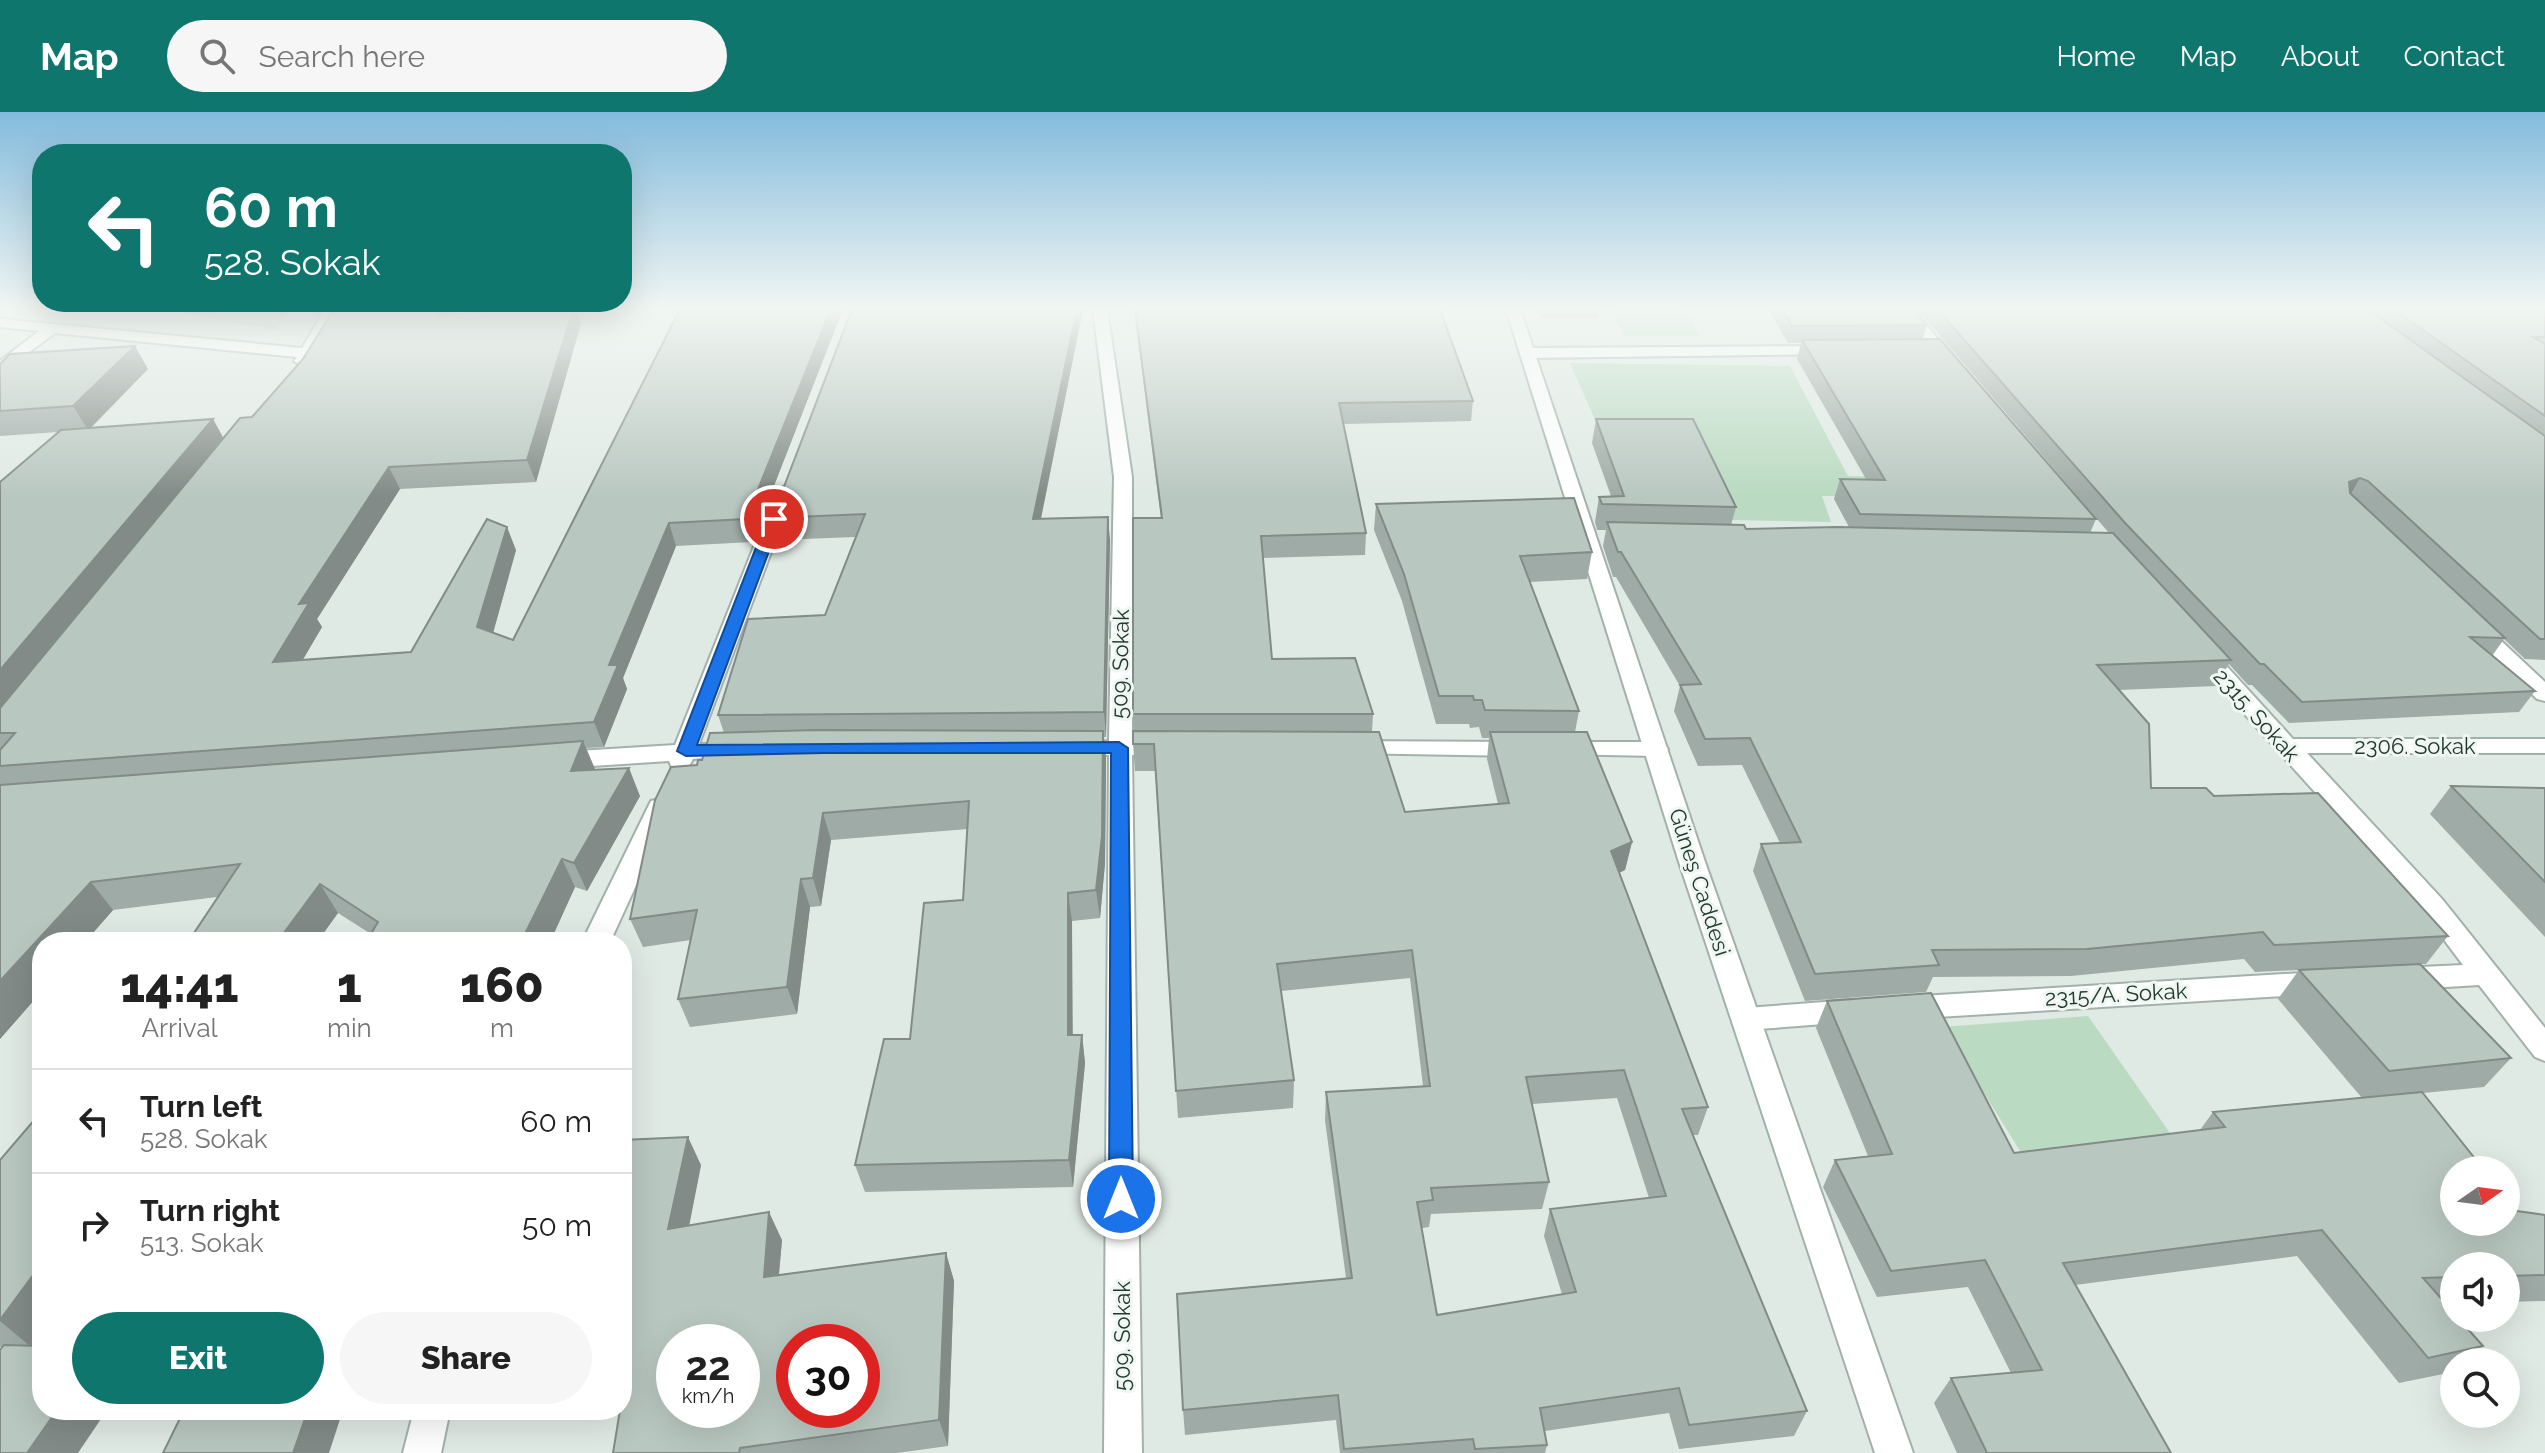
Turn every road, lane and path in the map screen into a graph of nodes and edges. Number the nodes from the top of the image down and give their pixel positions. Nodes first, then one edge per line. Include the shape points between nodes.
1 (293, 372) edge
2 (1109, 372) edge
3 (1536, 372) edge
4 (1955, 372) edge
5 (289, 377) edge
6 (1965, 381) edge
7 (790, 477) edge
8 (2457, 610) edge
9 (2191, 642) edge
10 (2545, 694) edge
11 (2285, 746) junction
12 (2545, 746) edge
13 (1042, 748) edge
14 (1119, 748) junction
15 (1183, 748) edge
16 (1325, 748) edge
17 (762, 749) edge
18 (1656, 749) junction
19 (686, 751) junction
20 (542, 762) edge
21 (601, 932) edge
22 (2485, 974) junction
23 (2376, 980) edge
24 (2345, 981) edge
25 (1746, 1019) junction
26 (2545, 1049) edge
27 (430, 1420) edge
28 (422, 1453) edge
29 (1123, 1453) edge
30 (1894, 1453) edge

1 - 5 street
2 - 14 street, 509. Sokak via 1123,477
3 - 18 street, Güneş Caddesi via 1596,539
4 - 6 street
7 - 19 street
8 - 10 street
9 - 11 street, 2315. Sokak
11 - 12 street, 2306. Sokak
11 - 22 street, 2315. Sokak via 2433,906
13 - 14 street
14 - 15 street
14 - 29 street, 509. Sokak
16 - 18 street
17 - 19 street
18 - 25 street, Güneş Caddesi
19 - 20 street
19 - 21 street
22 - 23 street
22 - 26 street, 2315. Sokak
24 - 25 street, 2315/A. Sokak
25 - 30 street, Güneş Caddesi
27 - 28 street

